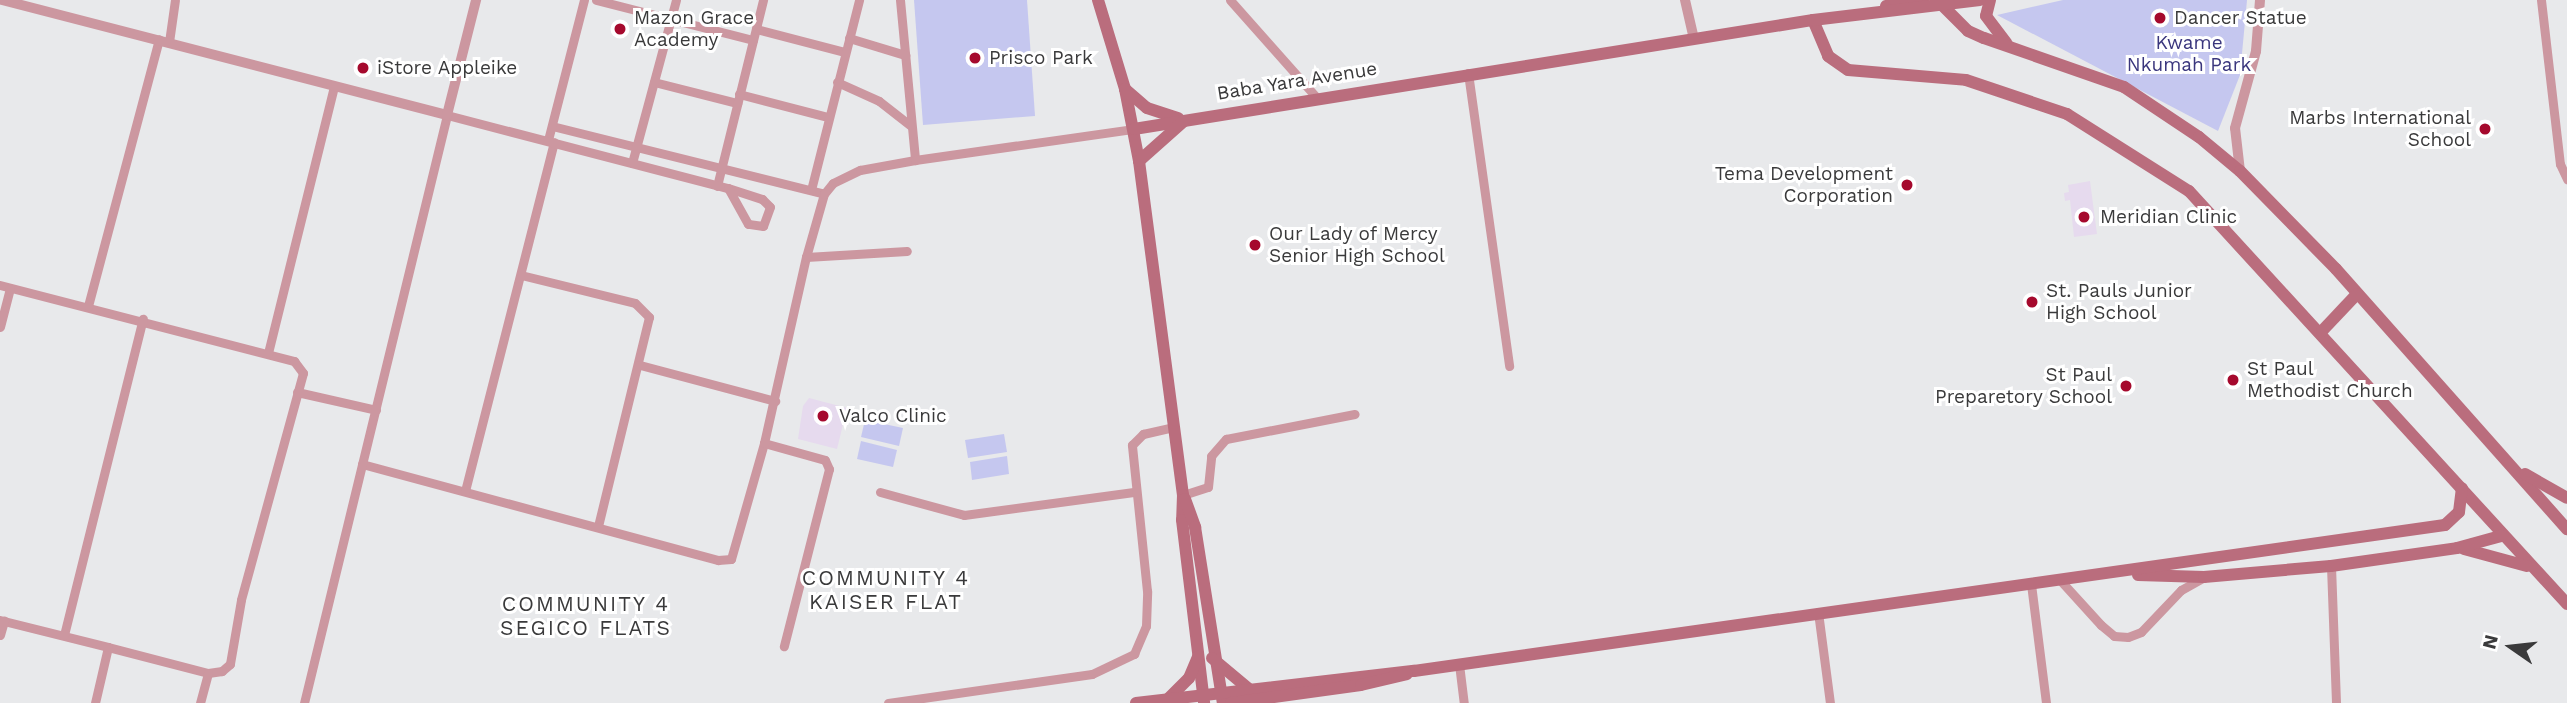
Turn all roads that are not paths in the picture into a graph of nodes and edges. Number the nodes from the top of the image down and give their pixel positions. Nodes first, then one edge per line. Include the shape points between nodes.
1 (2, 0) edge
2 (176, 0) edge
3 (476, 0) edge
4 (584, 0) edge
5 (596, 0) edge
6 (676, 0) edge
7 (763, 0) edge
8 (859, 0) edge
9 (900, 0) edge
10 (1098, 0) edge
11 (1230, 0) edge
12 (1685, 0) edge
13 (1924, 0) edge
14 (1980, 0) edge
15 (1990, 0) edge
16 (2260, 0) edge
17 (2541, 0) edge
18 (1941, 4) edge
19 (1832, 18) junction
20 (671, 19) junction
21 (1812, 20) junction
22 (756, 29) junction
23 (849, 38) junction
24 (1694, 38) junction
25 (753, 40) junction
26 (164, 41) junction
27 (2007, 44) junction
28 (844, 52) junction
29 (905, 55) junction
30 (1468, 74) junction
31 (654, 82) junction
32 (836, 82) junction
33 (334, 86) junction
34 (1125, 89) junction
35 (1316, 97) junction
36 (738, 98) junction
37 (447, 115) junction
38 (828, 117) junction
39 (1189, 118) junction
40 (552, 125) junction
41 (910, 125) junction
42 (1134, 129) junction
43 (551, 141) junction
44 (636, 148) junction
45 (915, 160) junction
46 (1139, 161) junction
47 (632, 163) junction
48 (721, 169) junction
49 (2240, 171) junction
50 (2567, 179) edge
51 (717, 186) junction
52 (728, 188) junction
53 (810, 190) junction
54 (824, 194) junction
55 (907, 251) dead end
56 (806, 257) junction
57 (521, 275) junction
58 (0, 285) edge
59 (10, 288) junction
60 (2357, 294) junction
61 (89, 306) junction
62 (143, 319) junction
63 (0, 327) edge
64 (2322, 331) junction
65 (268, 354) junction
66 (640, 365) junction
67 (1509, 366) dead end
68 (297, 392) junction
69 (775, 401) junction
70 (376, 410) junction
71 (1355, 414) dead end
72 (1174, 427) junction
73 (765, 443) junction
74 (2505, 458) junction
75 (362, 464) junction
76 (2462, 488) junction
77 (465, 491) junction
78 (880, 492) dead end
79 (1135, 492) junction
80 (1183, 495) junction
81 (2567, 498) edge
82 (2567, 510) edge
83 (2553, 513) junction
84 (598, 526) junction
85 (2567, 529) edge
86 (2501, 536) junction
87 (2457, 548) junction
88 (2331, 566) junction
89 (2533, 568) junction
90 (2085, 576) junction
91 (2204, 577) junction
92 (2060, 580) junction
93 (2031, 584) junction
94 (2567, 604) edge
95 (1818, 612) junction
96 (2, 620) edge
97 (0, 635) edge
98 (64, 635) junction
99 (784, 646) dead end
100 (108, 647) junction
101 (1198, 656) junction
102 (1212, 658) junction
103 (1459, 664) junction
104 (208, 673) junction
105 (1222, 697) edge
106 (1246, 698) edge
107 (1168, 699) junction
108 (1204, 699) edge
109 (914, 701) edge
110 (95, 703) edge
111 (200, 703) edge
112 (304, 703) edge
113 (888, 703) edge
114 (1136, 703) edge
115 (1231, 703) edge
116 (1464, 703) edge
117 (1830, 703) edge
118 (2046, 703) edge
119 (2336, 703) edge

1 - 26 street
2 - 26 street
3 - 37 street
4 - 40 street
5 - 20 street
6 - 20 street
7 - 22 street
8 - 23 street
9 - 29 street
10 - 34 main road
11 - 35 street
12 - 24 street
13 - 19 main road, Baba Yara Avenue
14 - 18 main road, Baba Yara Avenue
15 - 27 main road via 1986,16
16 - 49 street via 2251,82 2235,128
17 - 50 street via 2560,164
18 - 19 main road, Baba Yara Avenue
18 - 27 main road via 1968,31
19 - 21 main road, Baba Yara Avenue
20 - 25 street
20 - 31 street
21 - 24 main road, Baba Yara Avenue
21 - 64 main road via 1828,56 1848,70 1966,80 2067,114 2130,150 2189,191
22 - 25 street
22 - 28 street
23 - 28 street
23 - 29 street
24 - 30 main road, Baba Yara Avenue
25 - 36 street
26 - 33 street
26 - 61 street
27 - 49 main road via 2124,87
28 - 32 street
29 - 41 street
30 - 35 main road, Baba Yara Avenue
30 - 67 street
31 - 36 street
31 - 44 street
32 - 38 street
32 - 41 street via 879,101
33 - 37 street
33 - 65 street
34 - 39 main road via 1147,108
34 - 42 main road
35 - 39 main road, Baba Yara Avenue
36 - 38 street
36 - 48 street
37 - 43 street
37 - 70 street
38 - 53 street
39 - 42 main road, Baba Yara Avenue
39 - 46 main road
40 - 43 street
40 - 44 street
41 - 45 street
42 - 45 street
42 - 46 main road
43 - 47 street
43 - 57 street
44 - 47 street
44 - 48 street
45 - 54 street via 843,175
46 - 72 main road
47 - 51 street
48 - 51 street
48 - 53 street
49 - 60 main road
51 - 52 street
52 - 52 street via 766,202 770,214 764,226 748,225
53 - 54 street
54 - 56 street
55 - 56 street
56 - 69 street
57 - 66 street via 641,307 649,323
57 - 77 street
58 - 59 street
59 - 61 street
59 - 63 street
60 - 64 main road
60 - 74 main road
61 - 62 street
62 - 65 street
62 - 98 street
64 - 76 main road
65 - 68 street via 299,364 303,378
66 - 69 street
66 - 84 street
68 - 70 street
68 - 104 street via 241,600 230,664 218,673
69 - 73 street
70 - 75 street
71 - 80 street via 1226,439 1211,456 1208,487
72 - 79 street via 1143,434 1132,445
72 - 80 main road
73 - 84 street via 731,559
73 - 99 street via 825,460 829,466
74 - 81 main road
74 - 83 main road
75 - 77 street
75 - 112 street
76 - 86 main road
76 - 90 main road via 2459,512 2445,525
77 - 84 street
78 - 79 street via 974,514
79 - 109 street via 1147,616 1134,654 1092,674
80 - 101 main road
80 - 102 main road via 1195,527
82 - 83 main road
83 - 85 main road
86 - 87 main road
86 - 89 main road
87 - 88 main road
87 - 89 main road
88 - 91 main road
88 - 119 street
89 - 94 main road
90 - 91 main road
90 - 92 main road
91 - 92 street via 2181,590 2141,632 2128,637 2114,636
92 - 93 main road
93 - 95 main road
93 - 118 street
95 - 103 main road
95 - 117 street
96 - 97 street
96 - 98 street
98 - 100 street
100 - 104 street
100 - 110 street
101 - 107 main road via 1188,678
101 - 108 main road
102 - 105 main road
102 - 106 main road
103 - 106 main road
103 - 116 street
104 - 111 street
105 - 106 main road
105 - 108 main road
106 - 115 main road
107 - 108 main road
107 - 114 main road
109 - 113 street

